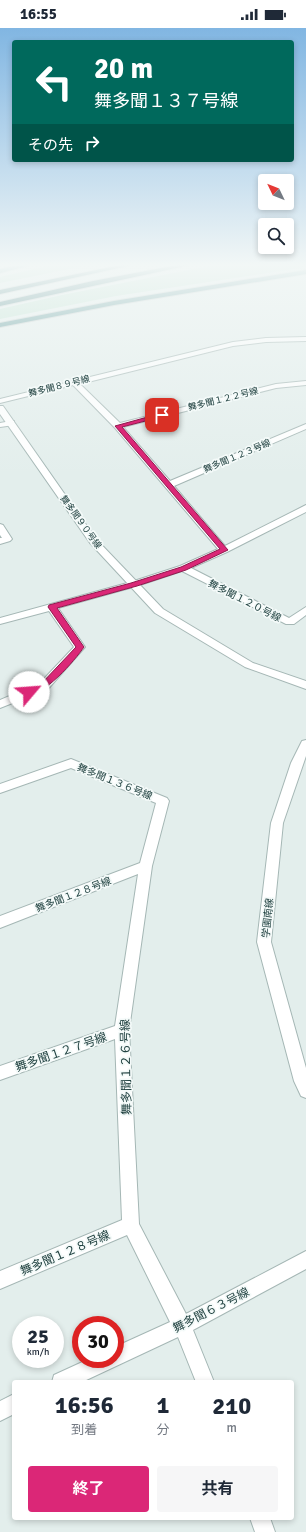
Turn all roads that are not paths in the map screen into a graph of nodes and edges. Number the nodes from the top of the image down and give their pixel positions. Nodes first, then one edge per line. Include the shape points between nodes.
1 (306, 339) edge
2 (74, 382) junction
3 (306, 383) edge
4 (0, 401) edge
5 (0, 408) edge
6 (11, 423) junction
7 (0, 426) edge
8 (118, 426) junction
9 (306, 426) edge
10 (168, 485) junction
11 (306, 508) edge
12 (0, 527) edge
13 (0, 541) edge
14 (224, 550) junction
15 (183, 568) junction
16 (134, 584) junction
17 (52, 607) junction
18 (306, 610) edge
19 (0, 621) edge
20 (306, 685) edge
21 (0, 704) edge
22 (306, 744) edge
23 (0, 788) edge
24 (163, 800) joint
25 (146, 866) junction
26 (0, 922) edge
27 (122, 1030) junction
28 (0, 1073) edge
29 (306, 1091) edge
30 (131, 1225) junction
31 (306, 1260) edge
32 (0, 1280) edge
33 (182, 1326) junction
34 (124, 1353) edge
35 (91, 1368) edge
36 (65, 1380) edge
37 (204, 1380) edge
38 (12, 1405) edge
39 (0, 1410) edge
40 (261, 1520) edge
41 (265, 1532) edge

1 - 2 street, 舞多聞８９号線 via 233,344
2 - 4 street, 舞多聞８９号線
2 - 8 street
3 - 8 street, 舞多聞１２２号線 via 276,386
5 - 6 street, 舞多聞９０号線
6 - 7 street
6 - 16 street, 舞多聞９０号線 via 93,541
8 - 10 street
9 - 10 street, 舞多聞１２３号線
10 - 14 street
11 - 14 street
12 - 13 street via 7,539
14 - 15 street
15 - 16 street
15 - 18 street, 舞多聞１２０号線 via 290,622
16 - 17 street
16 - 20 street, 舞多聞９０号線 via 160,611 249,665
17 - 19 street
17 - 21 street via 80,647 44,686
22 - 29 street, 学園南線 via 277,823 264,942
23 - 24 street, 舞多聞１３６号線 via 71,763
24 - 25 street, 舞多聞１２６号線
25 - 26 street, 舞多聞１２８号線
25 - 27 street, 舞多聞１２６号線
27 - 28 street, 舞多聞１２７号線
27 - 30 street, 舞多聞１２６号線
30 - 32 street, 舞多聞１２８号線
30 - 33 street, 舞多聞１２６号線
31 - 33 street, 舞多聞６３号線
33 - 34 street, 舞多聞６３号線
33 - 37 street, 舞多聞１２６号線
35 - 36 street
38 - 39 street
40 - 41 street

